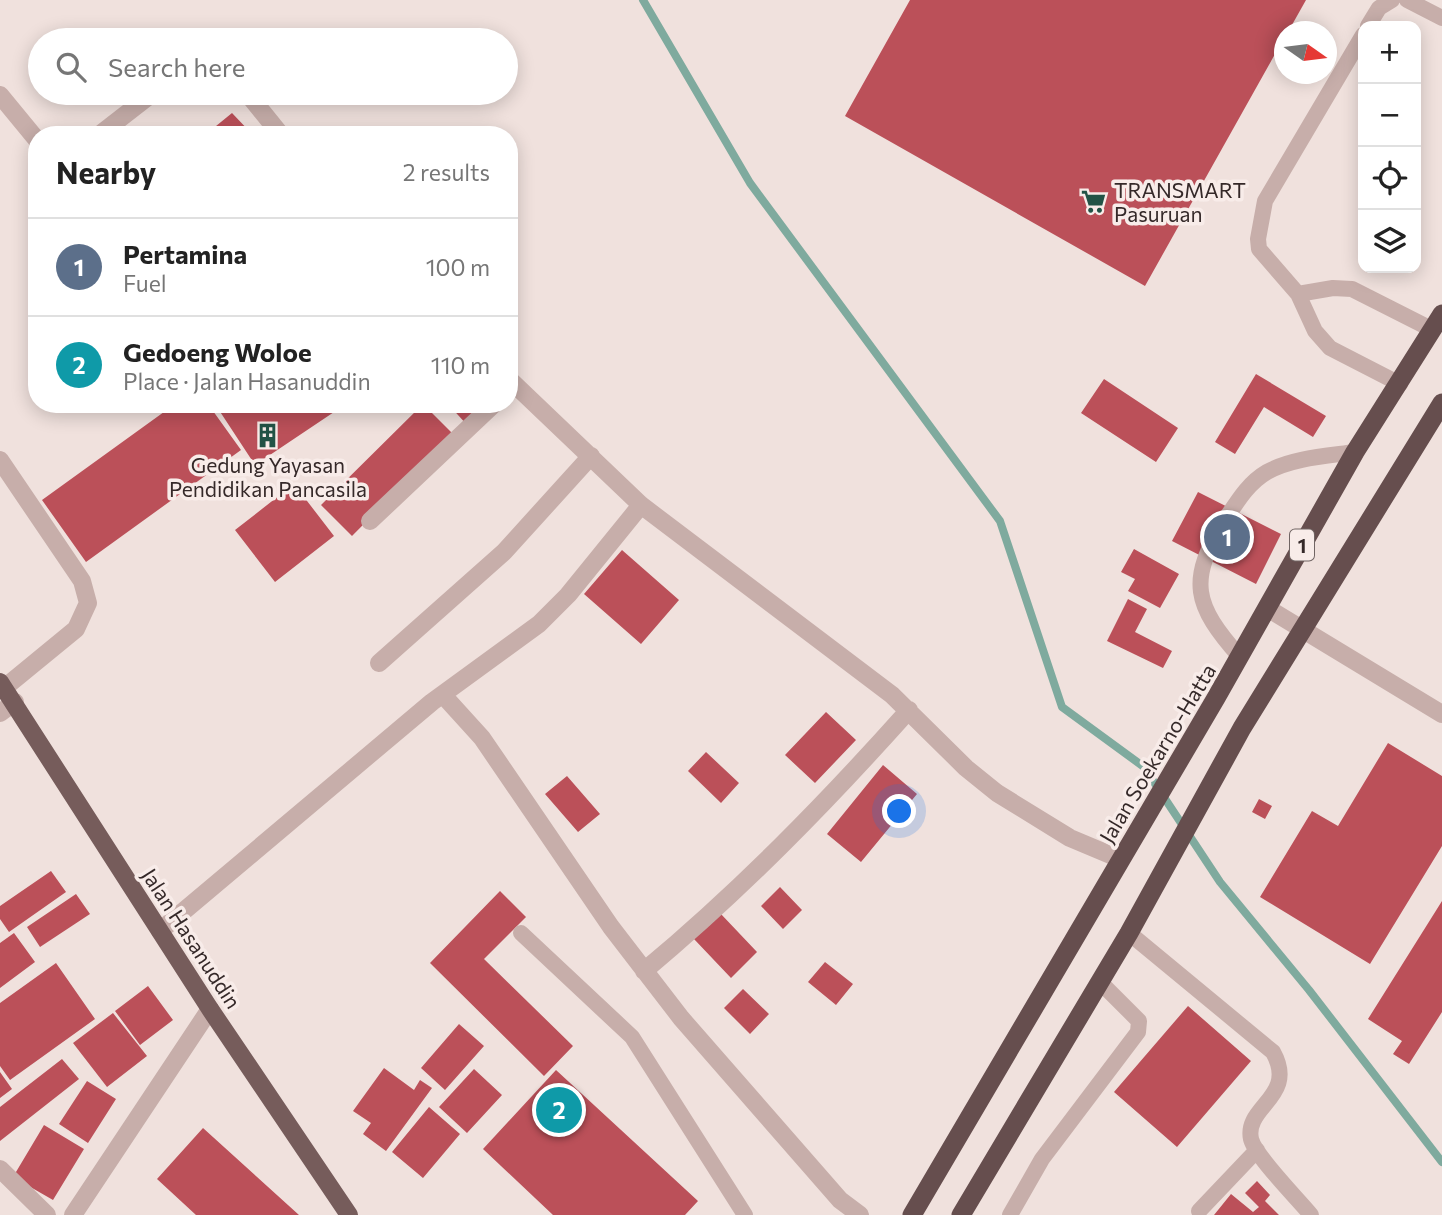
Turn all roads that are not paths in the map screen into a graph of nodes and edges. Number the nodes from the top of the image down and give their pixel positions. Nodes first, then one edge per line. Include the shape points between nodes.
1 (1392, 0) edge
2 (1407, 0) edge
3 (1442, 18) edge
4 (1371, 21) edge
5 (1358, 43) edge
6 (0, 95) edge
7 (138, 105) edge
8 (257, 105) edge
9 (111, 126) edge
10 (274, 126) edge
11 (28, 129) edge
12 (1298, 294) junction
13 (1437, 322) edge
14 (1400, 384) junction
15 (518, 391) edge
16 (1442, 403) edge
17 (484, 413) edge
18 (1355, 452) junction
19 (591, 456) junction
20 (0, 460) edge
21 (641, 505) junction
22 (370, 521) dead end
23 (1267, 608) junction
24 (1301, 630) junction
25 (1240, 657) junction
26 (379, 663) dead end
27 (2, 685) edge
28 (443, 695) junction
29 (15, 702) junction
30 (909, 710) junction
31 (0, 713) edge
32 (1442, 715) edge
33 (1121, 859) junction
34 (160, 931) junction
35 (521, 933) dead end
36 (1129, 933) junction
37 (644, 971) junction
38 (1100, 982) junction
39 (210, 1009) junction
40 (1256, 1150) junction
41 (0, 1169) edge
42 (737, 1211) edge
43 (1199, 1211) dead end
44 (47, 1215) edge
45 (73, 1215) edge
46 (349, 1215) edge
47 (860, 1215) edge
48 (912, 1215) edge
49 (961, 1215) edge
50 (1010, 1215) edge
51 (1311, 1215) edge

1 - 4 lane via 1379,8
2 - 3 lane
5 - 12 lane via 1265,201 1260,220 1259,249
6 - 11 street
7 - 9 street
8 - 10 street
12 - 13 lane via 1352,289
12 - 14 lane via 1315,331 1330,348
13 - 14 highway, Jalan Soekarno-Hatta / 1
14 - 18 highway, Jalan Soekarno-Hatta / 1
15 - 19 street
16 - 24 highway, 1
17 - 22 street
18 - 23 highway, Jalan Soekarno-Hatta / 1
18 - 25 lane via 1268,471 1241,495 1216,534 1203,563 1202,600 1214,627
19 - 21 street
19 - 26 street via 504,552
20 - 27 street via 82,581 88,603 76,629
21 - 28 street via 568,596 539,624
21 - 30 street
23 - 24 street
23 - 25 highway, Jalan Soekarno-Hatta / 1
24 - 32 street
24 - 36 highway, 1
25 - 33 highway, Jalan Soekarno-Hatta / 1
27 - 29 main road, Jalan Hasanuddin
28 - 34 street
28 - 37 street via 482,738
29 - 31 street
29 - 34 main road, Jalan Hasanuddin
30 - 33 street via 965,768 997,793 1070,838
30 - 37 street via 780,849 720,908
33 - 48 highway, Jalan Soekarno-Hatta / 1
34 - 39 main road, Jalan Hasanuddin
35 - 42 lane via 632,1037
36 - 38 highway, 1
36 - 40 lane via 1273,1052 1280,1078 1277,1092 1252,1124
37 - 47 street via 782,1135 840,1200
38 - 49 highway, 1
38 - 50 lane via 1135,1013 1138,1032 1042,1159
39 - 45 street
39 - 46 main road, Jalan Hasanuddin
40 - 43 lane
40 - 51 lane
41 - 44 street

